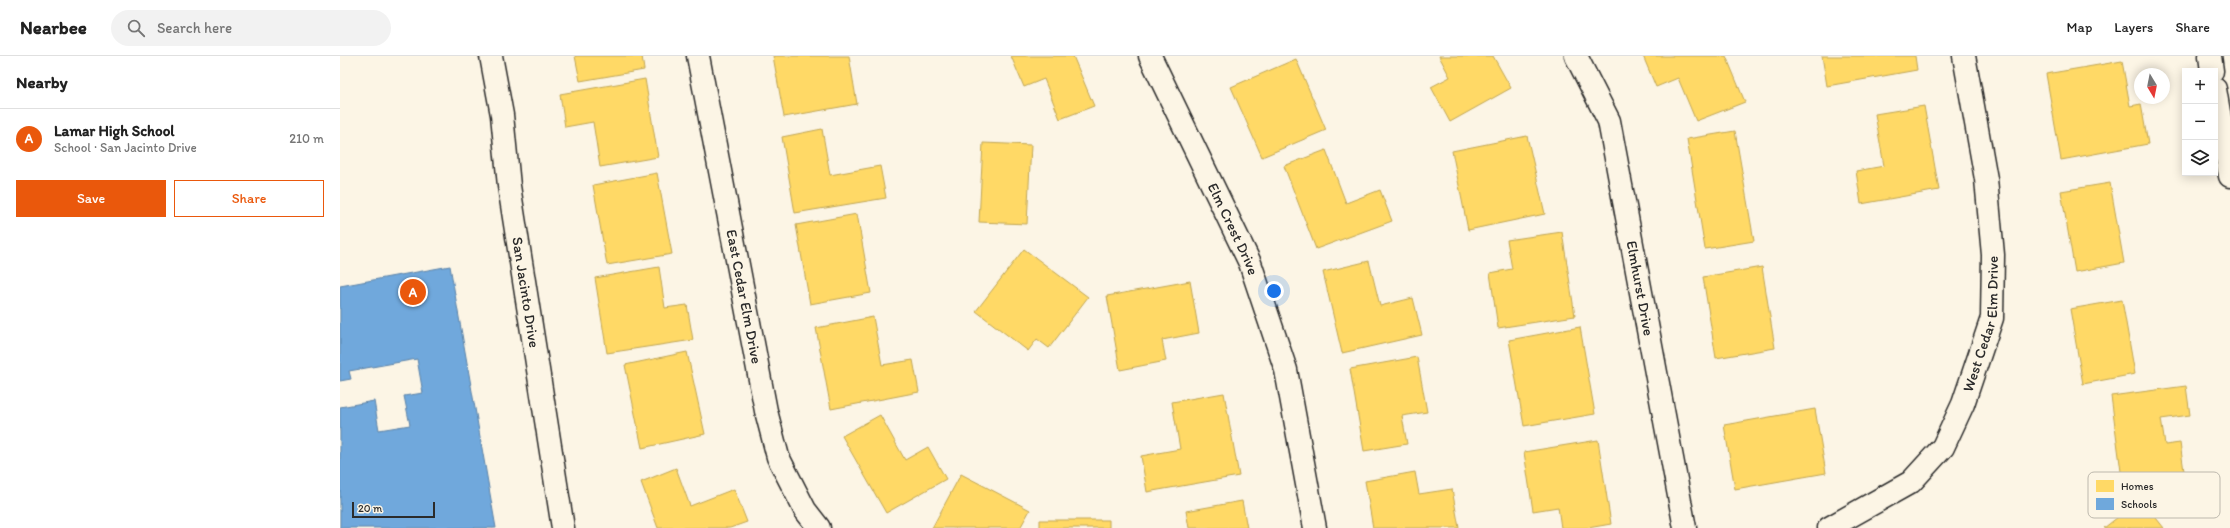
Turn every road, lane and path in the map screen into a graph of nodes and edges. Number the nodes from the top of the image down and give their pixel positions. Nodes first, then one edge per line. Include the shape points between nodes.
1 (490, 56) edge
2 (698, 56) edge
3 (1150, 56) edge
4 (1576, 56) edge
5 (1964, 56) edge
6 (2210, 56) edge
7 (2212, 68) edge
8 (2218, 104) edge
9 (2230, 176) edge
10 (563, 528) edge
11 (819, 528) edge
12 (1315, 528) edge
13 (1685, 528) edge
14 (1829, 528) edge

1 - 10 street, San Jacinto Drive via 502,115 510,186
2 - 11 street, East Cedar Elm Drive via 766,411 778,457 805,510
3 - 12 street, Elm Crest Drive via 1250,263 1286,370
4 - 13 street, Elmhurst Drive via 1609,121
5 - 14 street, West Cedar Elm Drive via 1986,179 1993,255 1992,318 1963,404 1943,447 1911,482
6 - 7 street
8 - 9 street

